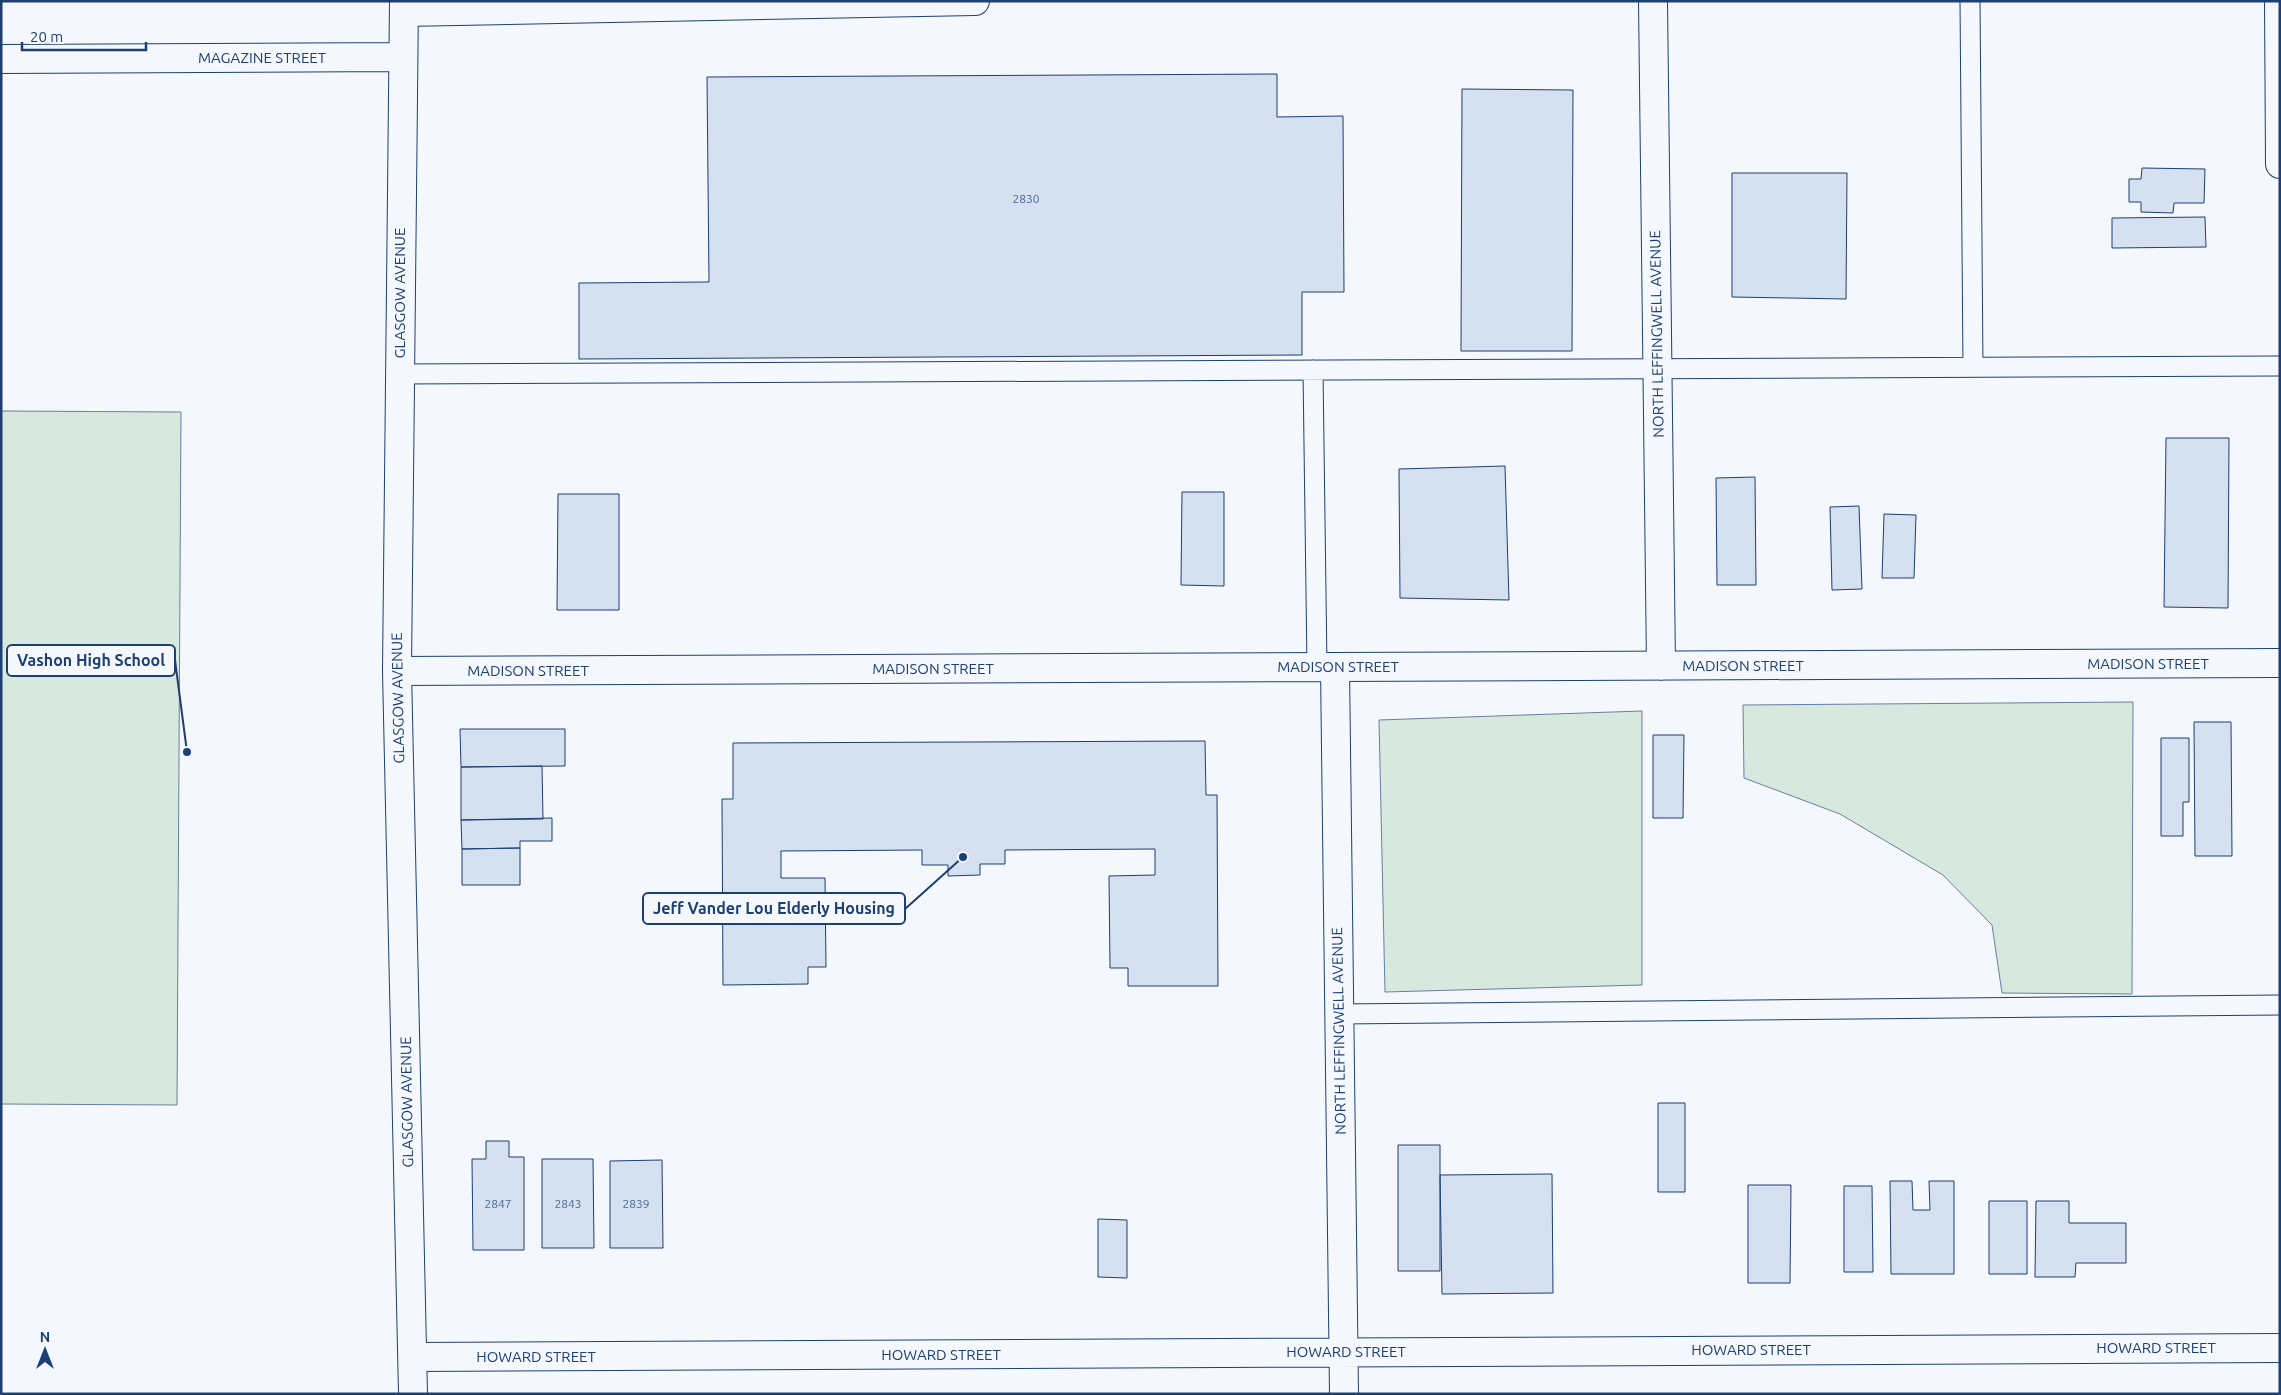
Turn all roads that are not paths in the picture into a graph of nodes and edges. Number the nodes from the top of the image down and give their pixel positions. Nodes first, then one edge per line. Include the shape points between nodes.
1 (975, 1) edge
2 (1653, 1) edge
3 (1970, 1) edge
4 (2279, 1) edge
5 (404, 7) edge
6 (402, 57) junction
7 (1, 59) edge
8 (2280, 164) edge
9 (2280, 366) edge
10 (1973, 367) junction
11 (1657, 368) junction
12 (1314, 370) junction
13 (399, 374) junction
14 (2280, 663) edge
15 (1661, 666) junction
16 (1326, 667) junction
17 (397, 671) junction
18 (2280, 1005) edge
19 (1339, 1014) junction
20 (2280, 1348) edge
21 (1343, 1352) junction
22 (413, 1357) junction
23 (413, 1394) edge
24 (1344, 1394) edge

1 - 5 street
2 - 11 street, NORTH LEFFINGWELL AVENUE
3 - 10 lane
4 - 8 street
5 - 6 street, GLASGOW AVENUE
6 - 7 street, MAGAZINE STREET
6 - 13 street, GLASGOW AVENUE
9 - 10 lane
10 - 11 lane
11 - 12 lane
11 - 15 street, NORTH LEFFINGWELL AVENUE
12 - 13 lane
12 - 16 lane
13 - 17 street, GLASGOW AVENUE
14 - 15 street, MADISON STREET
15 - 16 street, MADISON STREET
16 - 17 street, MADISON STREET
16 - 19 street, NORTH LEFFINGWELL AVENUE
17 - 22 street, GLASGOW AVENUE
18 - 19 lane
19 - 21 street, NORTH LEFFINGWELL AVENUE
20 - 21 street, HOWARD STREET
21 - 22 street, HOWARD STREET
21 - 24 street, NORTH LEFFINGWELL AVENUE
22 - 23 street, GLASGOW AVENUE

